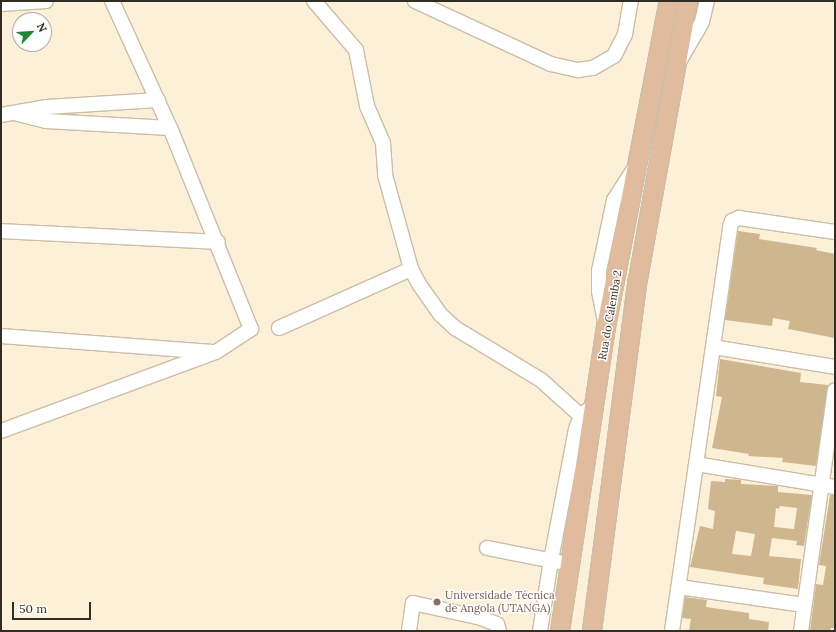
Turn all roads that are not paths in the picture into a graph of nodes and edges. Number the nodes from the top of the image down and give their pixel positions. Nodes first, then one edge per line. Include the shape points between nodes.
1 (46, 1) edge
2 (112, 1) edge
3 (314, 1) edge
4 (415, 1) edge
5 (631, 1) edge
6 (669, 1) edge
7 (688, 1) edge
8 (707, 1) edge
9 (1, 4) edge
10 (676, 65) junction
11 (158, 100) junction
12 (15, 114) junction
13 (1, 115) edge
14 (170, 128) junction
15 (1, 231) edge
16 (835, 232) edge
17 (218, 242) junction
18 (411, 269) junction
19 (279, 328) dead end
20 (1, 336) edge
21 (713, 347) junction
22 (216, 352) junction
23 (835, 367) edge
24 (835, 390) edge
25 (596, 401) junction
26 (582, 416) junction
27 (1, 431) edge
28 (696, 464) junction
29 (829, 486) edge
30 (488, 548) dead end
31 (550, 560) junction
32 (571, 564) junction
33 (601, 570) junction
34 (678, 587) junction
35 (804, 605) junction
36 (592, 630) edge
37 (409, 631) edge
38 (499, 631) edge
39 (540, 631) edge
40 (560, 631) edge
41 (672, 631) edge
42 (801, 631) edge

1 - 9 street
2 - 11 street
3 - 18 street via 356,50 367,106 383,143 385,175
4 - 5 street via 551,64 578,70 593,68 614,56 625,34
6 - 25 main road, Rua do Calemba 2 via 606,327
7 - 10 main road, Rua do Calemba 2
8 - 10 street via 702,22
10 - 33 main road, Rua do Calemba 2 via 638,279
11 - 12 street via 47,107
11 - 14 street
12 - 13 street
12 - 14 street via 46,121
14 - 17 street
15 - 17 street
16 - 21 street via 739,218 732,221
17 - 22 street via 251,324 246,334
18 - 19 street
18 - 26 street via 445,320 541,380
20 - 22 street
21 - 23 street
21 - 28 street
22 - 27 street
24 - 29 street
25 - 26 street
25 - 32 main road, Rua do Calemba 2
26 - 31 street via 576,429
28 - 29 street
28 - 34 street
29 - 35 street
30 - 31 street
31 - 32 street
31 - 39 street
32 - 33 main road via 578,554 588,549 598,556
32 - 40 main road, Rua do Calemba 2
33 - 36 main road, Rua do Calemba 2
34 - 35 street
34 - 41 street
35 - 42 street
37 - 38 street via 413,603 481,618 497,624

